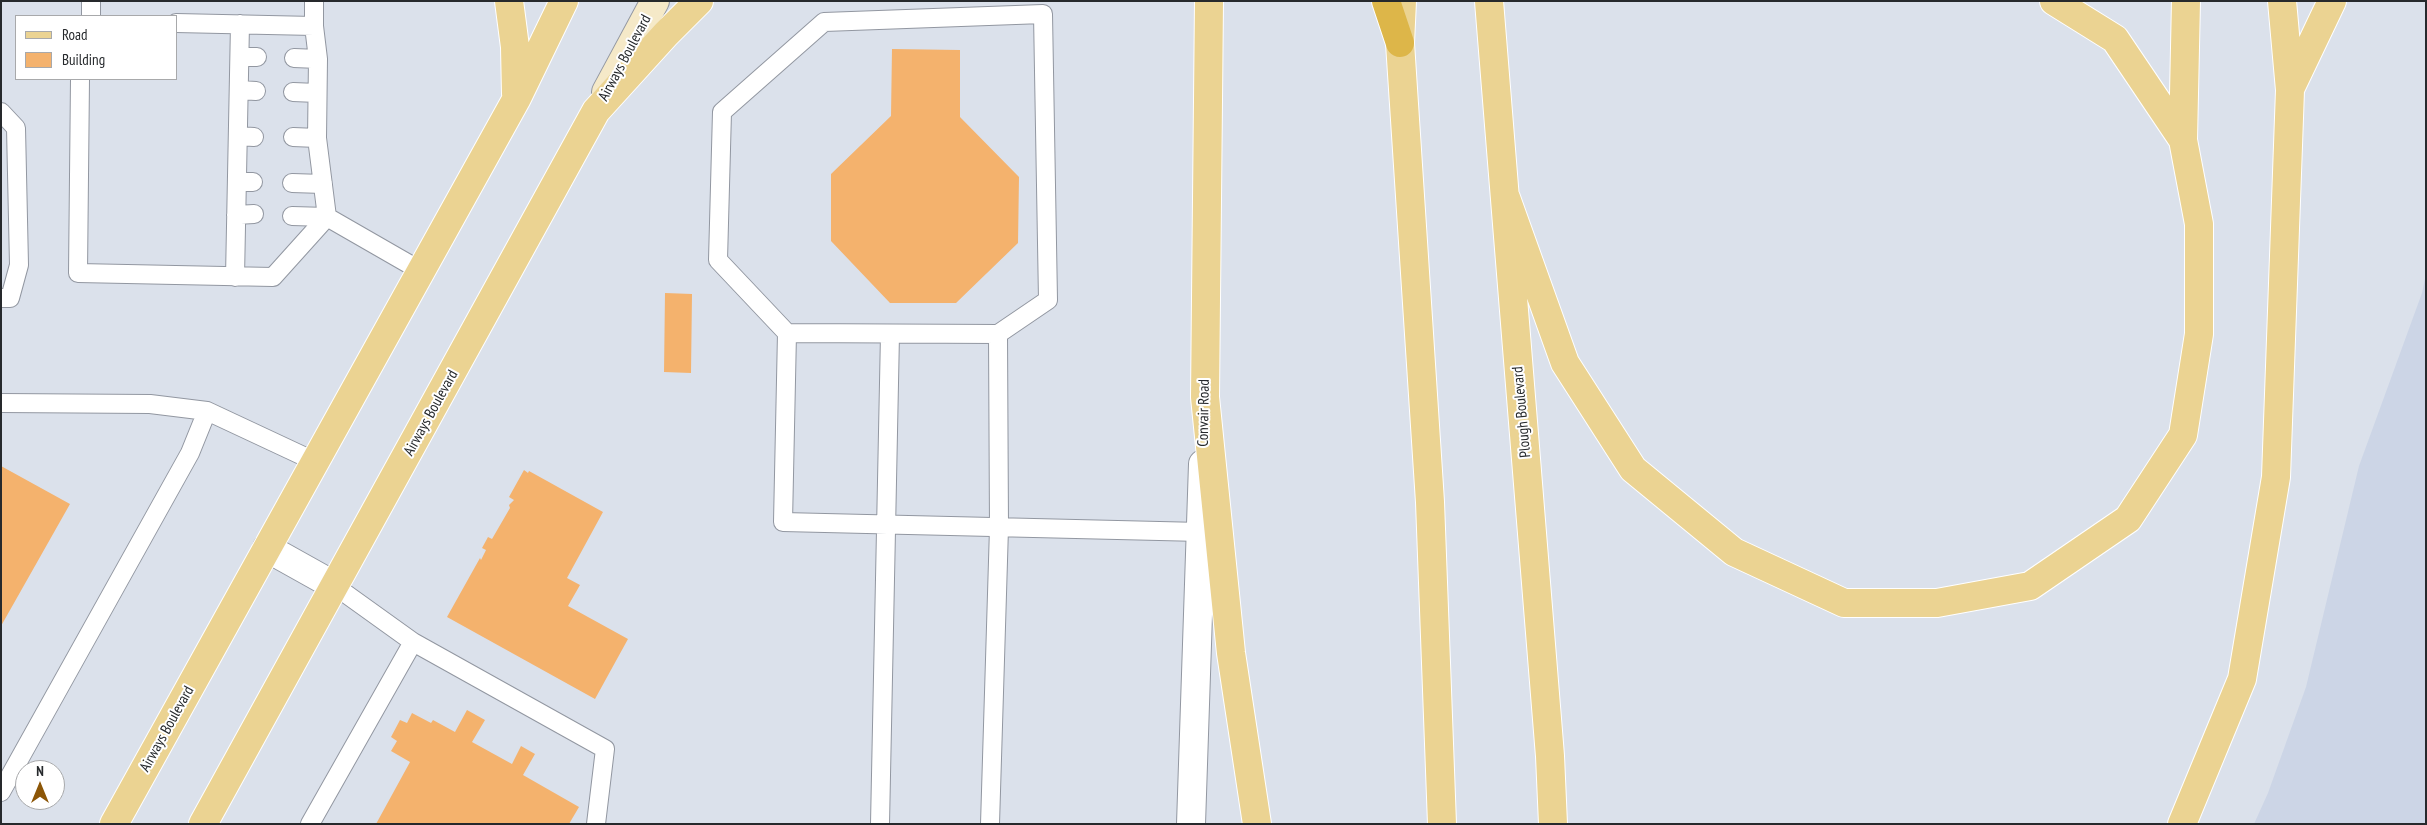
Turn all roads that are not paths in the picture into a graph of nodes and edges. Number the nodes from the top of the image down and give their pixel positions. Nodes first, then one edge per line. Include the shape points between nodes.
1 (91, 1) edge
2 (314, 1) edge
3 (509, 1) edge
4 (564, 1) edge
5 (655, 1) edge
6 (699, 1) edge
7 (1209, 1) edge
8 (1386, 1) edge
9 (1402, 1) edge
10 (1488, 1) edge
11 (2054, 1) edge
12 (2186, 1) edge
13 (2282, 1) edge
14 (2332, 1) edge
15 (91, 15) edge
16 (178, 23) edge
17 (240, 24) junction
18 (314, 26) junction
19 (1400, 43) junction
20 (294, 58) dead end
21 (318, 59) junction
22 (80, 80) edge
23 (2290, 90) junction
24 (293, 92) dead end
25 (318, 93) junction
26 (516, 98) junction
27 (596, 111) junction
28 (1, 112) edge
29 (293, 137) dead end
30 (317, 138) junction
31 (2183, 140) junction
32 (292, 183) dead end
33 (323, 184) junction
34 (1506, 198) junction
35 (254, 214) dead end
36 (236, 215) junction
37 (292, 216) dead end
38 (327, 218) junction
39 (421, 271) junction
40 (235, 277) junction
41 (1, 298) edge
42 (786, 333) junction
43 (890, 334) junction
44 (998, 334) junction
45 (1205, 397) junction
46 (1, 403) edge
47 (207, 411) junction
48 (316, 462) junction
49 (887, 526) junction
50 (999, 528) junction
51 (1201, 532) junction
52 (267, 548) junction
53 (335, 586) junction
54 (413, 642) junction
55 (1, 792) edge
56 (114, 824) edge
57 (203, 824) edge
58 (310, 824) edge
59 (596, 824) edge
60 (880, 824) edge
61 (990, 824) edge
62 (1191, 824) edge
63 (1257, 824) edge
64 (1442, 824) edge
65 (1553, 824) edge
66 (2182, 824) edge

1 - 15 lane
2 - 18 lane
3 - 26 main road
4 - 26 main road, Airways Boulevard
5 - 27 street, Airways Boulevard
6 - 27 main road
7 - 45 main road, Convair Road
8 - 19 highway
9 - 19 main road
10 - 34 main road, Plough Boulevard
11 - 31 main road via 2115,39
12 - 31 main road
13 - 23 main road
14 - 23 main road
16 - 17 lane
17 - 18 lane
17 - 36 lane via 248,57 245,182
18 - 21 lane
19 - 64 main road via 1430,502
20 - 21 lane
21 - 25 lane
22 - 40 lane via 78,273
23 - 66 main road via 2276,477 2242,679
24 - 25 lane
25 - 30 lane
26 - 39 main road, Airways Boulevard
27 - 53 main road, Airways Boulevard
28 - 41 lane via 16,128 19,265 10,298
29 - 30 lane
30 - 33 lane
31 - 34 main road via 2200,224 2200,334 2183,435 2128,519 2030,586 1937,603 1844,603 1734,552 1633,468 1565,363
32 - 33 lane
33 - 38 lane
34 - 65 main road, Plough Boulevard
35 - 36 lane
36 - 40 lane
37 - 38 lane
38 - 39 lane
38 - 40 lane via 273,277
39 - 48 main road, Airways Boulevard
42 - 43 lane
42 - 44 lane via 718,260 722,112 824,22 1043,14 1048,300
42 - 49 lane via 783,522
43 - 44 lane
43 - 49 lane
44 - 50 lane
45 - 51 street, Convair Road
45 - 63 main road via 1231,652
46 - 47 lane via 150,404
47 - 48 lane
47 - 55 lane via 190,453
48 - 52 main road, Airways Boulevard
49 - 50 lane
49 - 60 lane
50 - 51 lane
50 - 61 lane
51 - 62 street, Convair Road
52 - 53 street
52 - 56 main road, Airways Boulevard
53 - 54 lane
53 - 57 main road, Airways Boulevard
54 - 58 lane
54 - 59 lane via 605,749

